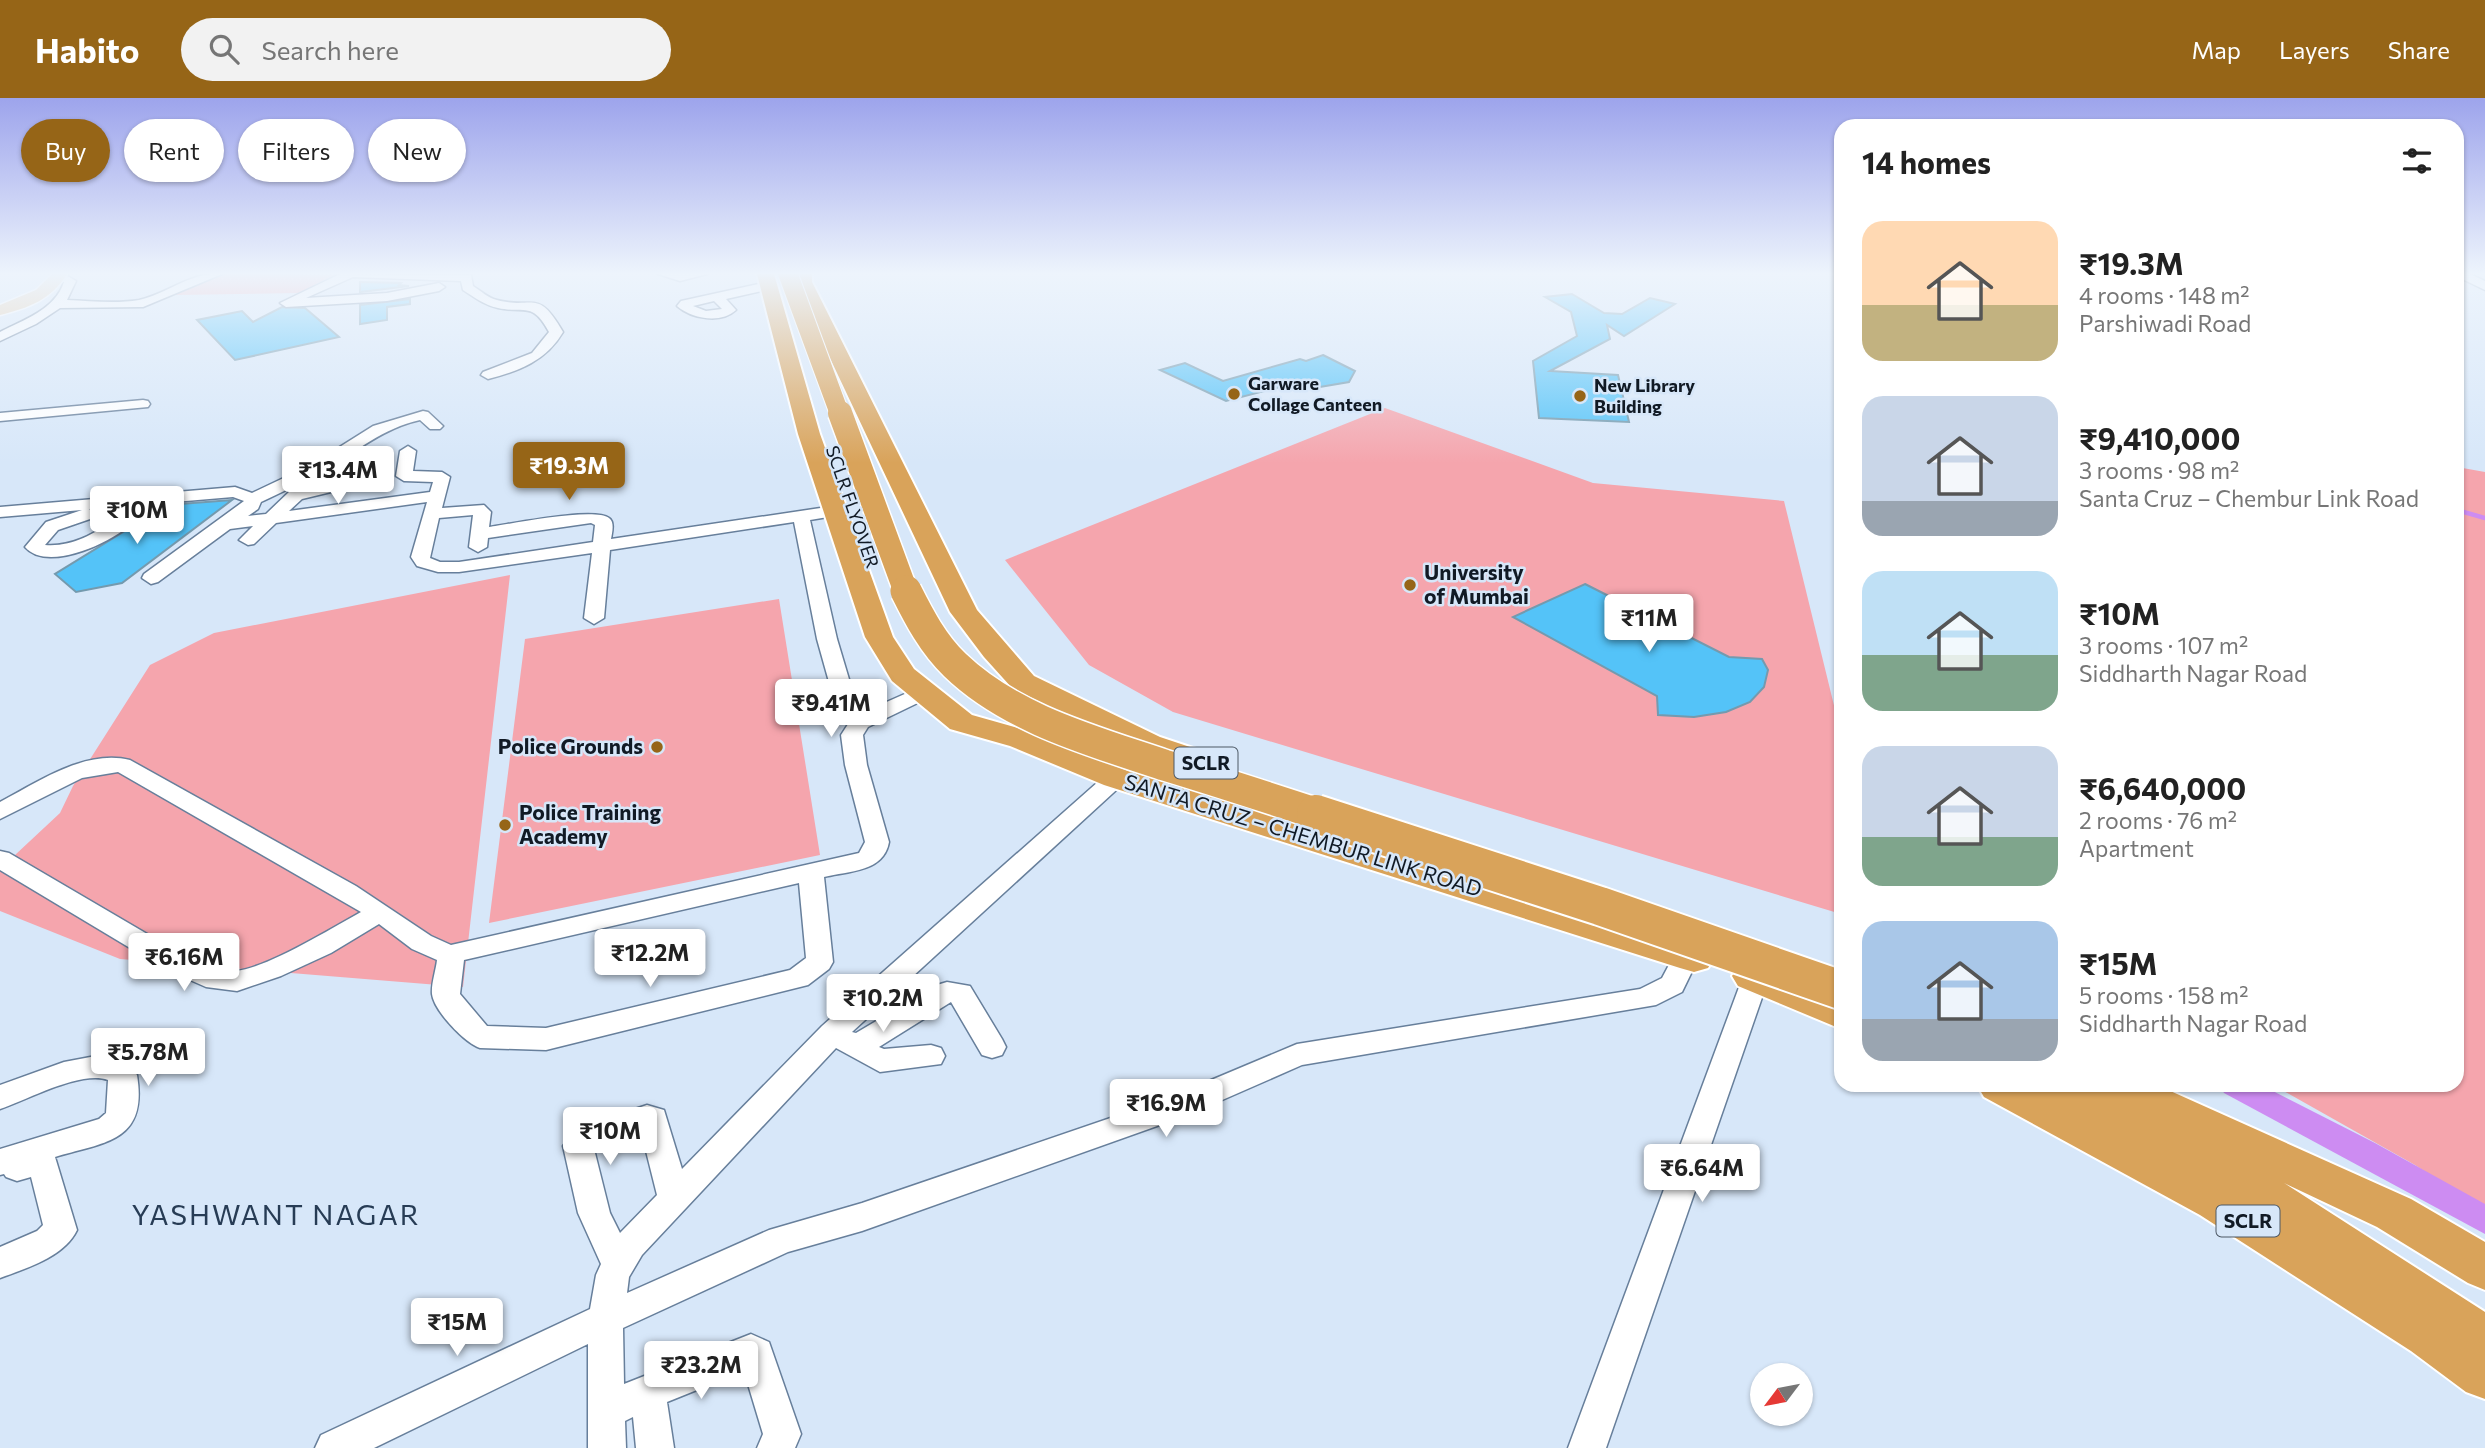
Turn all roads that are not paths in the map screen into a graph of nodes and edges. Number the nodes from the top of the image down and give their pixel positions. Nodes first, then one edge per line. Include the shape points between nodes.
1 (554, 337) edge
2 (787, 337) edge
3 (794, 337) edge
4 (798, 337) edge
5 (829, 337) edge
6 (488, 375) dead end
7 (144, 404) dead end
8 (0, 417) edge
9 (871, 425) junction
10 (435, 426) dead end
11 (809, 434) junction
12 (408, 451) dead end
13 (357, 457) dead end
14 (437, 495) junction
15 (253, 499) junction
16 (131, 501) junction
17 (834, 511) junction
18 (0, 512) edge
19 (432, 514) junction
20 (111, 516) dead end
21 (801, 516) junction
22 (273, 518) junction
23 (228, 524) junction
24 (479, 534) junction
25 (248, 540) dead end
26 (602, 546) junction
27 (476, 565) junction
28 (151, 578) dead end
29 (594, 618) dead end
30 (923, 693) junction
31 (883, 711) junction
32 (1021, 739) junction
33 (1116, 778) junction
34 (0, 812) edge
35 (0, 859) edge
36 (811, 874) junction
37 (380, 912) junction
38 (451, 954) junction
39 (1687, 955) junction
40 (1762, 961) junction
41 (1834, 971) edge
42 (1834, 988) edge
43 (1834, 1009) edge
44 (844, 1041) junction
45 (992, 1047) dead end
46 (931, 1056) dead end
47 (2013, 1092) edge
48 (2073, 1092) edge
49 (2130, 1092) edge
50 (0, 1097) edge
51 (0, 1163) edge
52 (0, 1172) edge
53 (674, 1197) junction
54 (0, 1263) edge
55 (618, 1266) junction
56 (2485, 1268) edge
57 (606, 1319) junction
58 (2485, 1340) edge
59 (2485, 1374) edge
60 (648, 1392) junction
61 (607, 1411) junction
62 (334, 1448) edge
63 (607, 1448) edge
64 (655, 1448) edge
65 (776, 1448) edge
66 (1587, 1448) edge

1 - 6 street via 535,359
2 - 11 highway, SANTA CRUZ – CHEMBUR LINK ROAD / SCLR
3 - 32 highway, SCLR FLYOVER via 883,597 913,651 933,674
4 - 42 highway, bridge via 906,592 936,645 985,690 1092,741 1600,906
5 - 9 highway, SANTA CRUZ – CHEMBUR LINK ROAD / SCLR
7 - 8 street
9 - 11 highway
9 - 40 highway, SANTA CRUZ – CHEMBUR LINK ROAD / SCLR via 964,612 1023,682 1149,744
10 - 15 street via 424,415 382,427 319,467
11 - 17 highway, SANTA CRUZ – CHEMBUR LINK ROAD / SCLR
12 - 14 street via 404,476 442,477
13 - 22 street via 346,484 296,495
14 - 19 street
14 - 22 street via 330,518
15 - 16 street via 235,492
15 - 23 street via 252,505
16 - 18 street
16 - 20 street
17 - 21 street
17 - 30 highway, SANTA CRUZ – CHEMBUR LINK ROAD / SCLR via 878,637 903,675
19 - 24 street via 478,509 482,512
19 - 27 street via 420,557 423,562 438,567
21 - 26 street
21 - 31 street via 841,689 864,706
22 - 23 street
22 - 25 street
23 - 28 street
24 - 26 street via 592,518 604,522
24 - 27 street
26 - 27 street
26 - 29 street
30 - 31 street
30 - 32 highway, SANTA CRUZ – CHEMBUR LINK ROAD / SCLR via 961,722
31 - 36 street via 860,723 852,735 877,842 875,852 867,859
32 - 33 highway, SANTA CRUZ – CHEMBUR LINK ROAD / SCLR
33 - 39 highway, SANTA CRUZ – CHEMBUR LINK ROAD / SCLR
33 - 44 street
34 - 37 street via 81,771 103,764 122,765
35 - 37 street via 174,962 227,980 271,969
36 - 38 street
36 - 38 street via 820,962 798,978 546,1039 480,1037 446,995
37 - 38 street via 421,944
39 - 40 highway, SANTA CRUZ – CHEMBUR LINK ROAD / SCLR
39 - 57 street via 1672,985 1646,998 1297,1055 1177,1107 862,1217 781,1240
40 - 41 highway, SANTA CRUZ – CHEMBUR LINK ROAD / SCLR
40 - 43 highway, SANTA CRUZ – CHEMBUR LINK ROAD / SCLR
40 - 66 street
44 - 45 street via 955,992 960,993
44 - 46 street via 880,1061
44 - 53 street
47 - 59 highway, SCLR via 2217,1201
48 - 58 highway via 2256,1191
49 - 56 highway via 2394,1213
50 - 51 street via 83,1068 106,1065 122,1075 122,1117 117,1123
52 - 54 street via 40,1162 61,1230 49,1241
53 - 55 street via 630,1245
53 - 55 street via 653,1119 647,1117 586,1138 578,1146 594,1213
55 - 57 street
57 - 61 street
57 - 62 street
60 - 61 street
60 - 64 street
60 - 65 street via 751,1351 756,1354 782,1434
61 - 63 street

